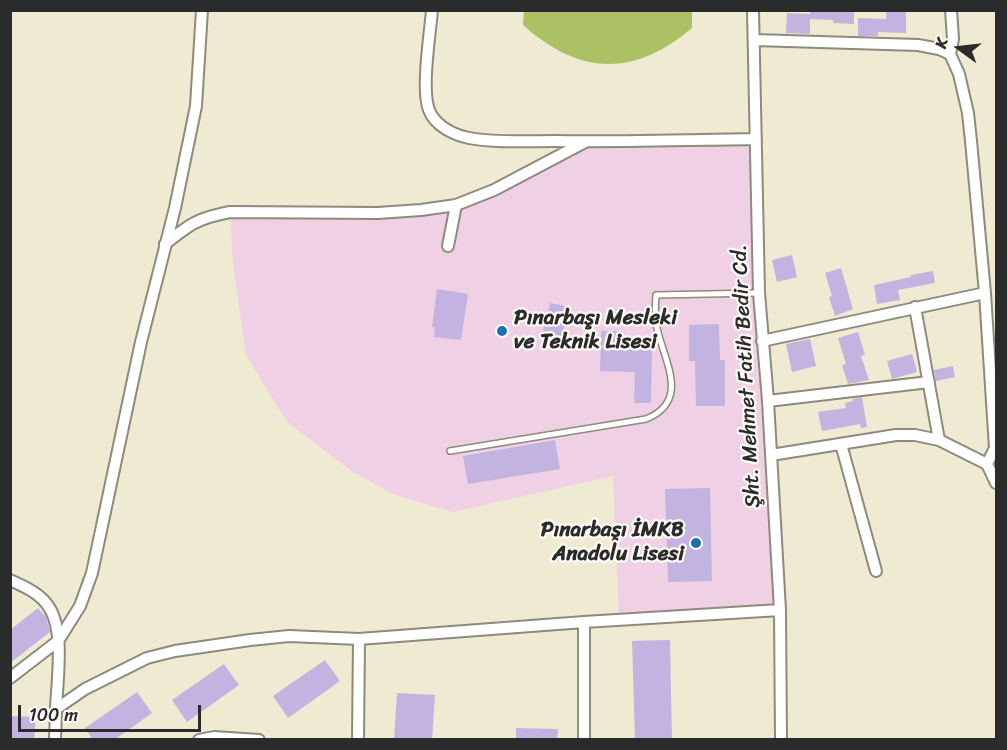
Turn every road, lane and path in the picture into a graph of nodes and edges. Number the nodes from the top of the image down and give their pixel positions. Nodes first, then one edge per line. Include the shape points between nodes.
1 (202, 10) edge
2 (432, 10) edge
3 (753, 10) edge
4 (951, 10) edge
5 (754, 40) junction
6 (950, 54) junction
7 (756, 140) junction
8 (585, 142) junction
9 (456, 205) junction
10 (165, 244) junction
11 (448, 246) dead end
12 (985, 292) junction
13 (759, 293) junction
14 (915, 308) junction
15 (762, 340) junction
16 (929, 382) junction
17 (768, 401) junction
18 (939, 440) junction
19 (841, 444) junction
20 (450, 451) dead end
21 (771, 454) junction
22 (987, 464) junction
23 (996, 483) edge
24 (876, 571) dead end
25 (10, 580) edge
26 (780, 610) junction
27 (584, 622) junction
28 (359, 639) junction
29 (58, 641) junction
30 (10, 678) edge
31 (56, 709) junction
32 (54, 740) edge
33 (199, 740) edge
34 (259, 740) edge
35 (358, 740) edge
36 (584, 740) edge
37 (781, 740) edge

1 - 10 street via 196,106
2 - 8 street via 426,91 429,111 440,125 468,138 491,141
3 - 5 street, Şht. Mehmet Fatih Bedir Cd.
4 - 6 street
5 - 6 street via 918,45
5 - 7 street, Şht. Mehmet Fatih Bedir Cd.
6 - 12 street via 968,113
7 - 8 street
7 - 13 street, Şht. Mehmet Fatih Bedir Cd.
8 - 9 street via 494,190
9 - 10 street via 378,213 230,212 206,216
9 - 11 street
10 - 29 street via 92,573 80,606
12 - 14 street
12 - 22 street via 995,448
13 - 15 street, Şht. Mehmet Fatih Bedir Cd.
13 - 20 lane via 656,295 657,330 671,383 666,405 656,415 646,420
14 - 15 street
14 - 16 street
15 - 17 street, Şht. Mehmet Fatih Bedir Cd.
16 - 17 street
16 - 18 street
17 - 21 street, Şht. Mehmet Fatih Bedir Cd.
18 - 19 street via 896,435
18 - 22 street
19 - 21 street
19 - 24 street
21 - 26 street, Şht. Mehmet Fatih Bedir Cd.
22 - 23 street
25 - 29 street via 46,603 57,626
26 - 27 street
26 - 37 street, Şht. Mehmet Fatih Bedir Cd.
27 - 28 street
27 - 36 street
28 - 31 street via 289,636 176,651 147,658 117,672
28 - 35 street
29 - 30 street
29 - 31 street
31 - 32 street
33 - 34 street via 214,736

